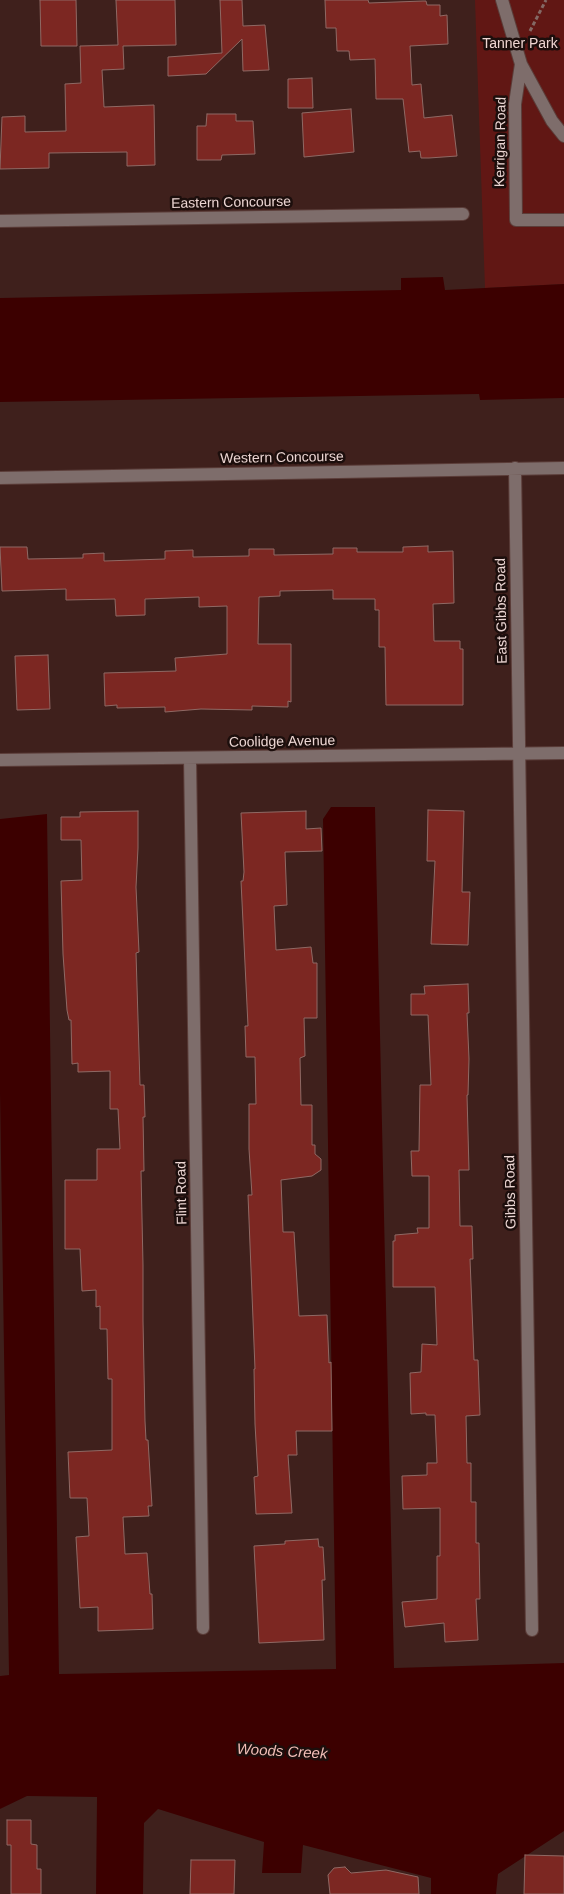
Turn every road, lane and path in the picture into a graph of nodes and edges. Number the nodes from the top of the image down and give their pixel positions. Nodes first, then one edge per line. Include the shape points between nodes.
1 (502, 0) edge
2 (546, 0) edge
3 (520, 58) junction
4 (564, 136) edge
5 (463, 214) dead end
6 (564, 220) edge
7 (0, 221) edge
8 (515, 468) junction
9 (564, 468) edge
10 (0, 478) edge
11 (519, 753) junction
12 (564, 753) edge
13 (190, 758) junction
14 (0, 760) edge
15 (203, 1628) dead end
16 (532, 1630) dead end

1 - 3 street, Kerrigan Road
2 - 3 path
3 - 4 street, Kerrigan Road via 552,120
3 - 6 street, Kerrigan Road via 515,104 516,220
5 - 7 street, Eastern Concourse
8 - 9 street, Western Concourse
8 - 10 street, Western Concourse
8 - 11 street, East Gibbs Road
11 - 12 street, Coolidge Avenue
11 - 13 street, Coolidge Avenue
11 - 16 street, Gibbs Road
13 - 14 street, Coolidge Avenue
13 - 15 street, Flint Road

